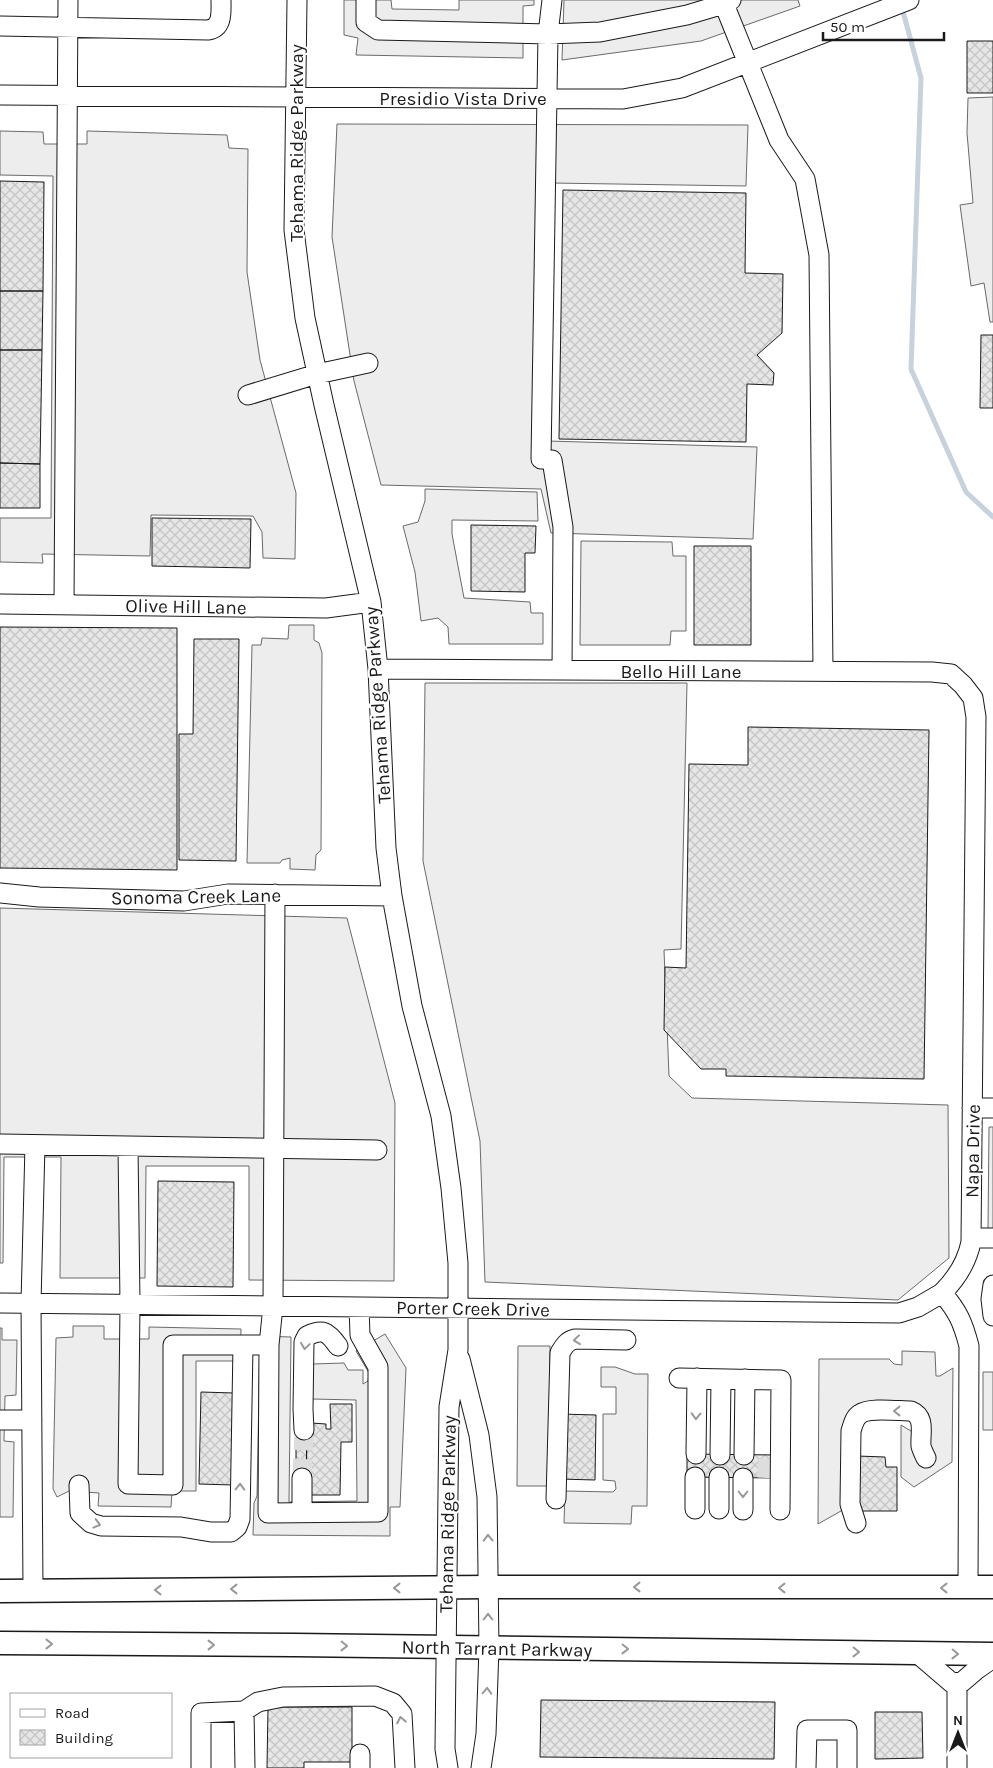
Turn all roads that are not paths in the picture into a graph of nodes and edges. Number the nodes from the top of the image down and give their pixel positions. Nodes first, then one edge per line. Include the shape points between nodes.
1 (68, 0) edge
2 (221, 0) edge
3 (297, 0) edge
4 (366, 0) edge
5 (552, 0) edge
6 (909, 0) edge
7 (727, 2) edge
8 (0, 26) edge
9 (68, 27) junction
10 (548, 34) junction
11 (749, 63) junction
12 (0, 95) edge
13 (68, 96) junction
14 (296, 97) junction
15 (547, 98) junction
16 (368, 363) dead end
17 (317, 374) junction
18 (248, 395) dead end
19 (371, 602) junction
20 (0, 604) edge
21 (64, 604) junction
22 (378, 669) junction
23 (562, 670) junction
24 (823, 671) junction
25 (973, 698) joint
26 (0, 893) edge
27 (276, 894) junction
28 (392, 896) junction
29 (972, 1108) junction
30 (993, 1108) edge
31 (0, 1144) edge
32 (35, 1145) junction
33 (128, 1146) junction
34 (274, 1148) junction
35 (377, 1150) dead end
36 (971, 1238) junction
37 (993, 1238) edge
38 (993, 1285) edge
39 (942, 1293) junction
40 (0, 1303) edge
41 (32, 1303) junction
42 (130, 1304) junction
43 (273, 1306) junction
44 (359, 1307) junction
45 (458, 1308) junction
46 (993, 1316) edge
47 (626, 1340) dead end
48 (243, 1345) junction
49 (269, 1345) junction
50 (338, 1346) dead end
51 (458, 1350) junction
52 (721, 1379) junction
53 (745, 1380) junction
54 (775, 1380) junction
55 (0, 1420) edge
56 (32, 1420) junction
57 (304, 1430) tunnel mouth
58 (696, 1454) dead end
59 (720, 1454) dead end
60 (744, 1455) dead end
61 (768, 1455) tunnel mouth
62 (926, 1458) dead end
63 (695, 1477) dead end
64 (302, 1478) tunnel mouth
65 (719, 1478) dead end
66 (744, 1478) dead end
67 (767, 1478) tunnel mouth
68 (79, 1485) dead end
69 (556, 1499) dead end
70 (695, 1509) dead end
71 (719, 1509) dead end
72 (743, 1510) dead end
73 (302, 1512) junction
74 (856, 1523) dead end
75 (488, 1587) junction
76 (993, 1587) edge
77 (446, 1588) junction
78 (968, 1588) junction
79 (33, 1590) junction
80 (0, 1591) edge
81 (0, 1643) edge
82 (445, 1647) junction
83 (488, 1648) junction
84 (917, 1653) junction
85 (993, 1654) edge
86 (993, 1658) edge
87 (957, 1684) junction
88 (244, 1711) junction
89 (201, 1768) edge
90 (246, 1768) edge
91 (405, 1768) edge
92 (448, 1768) edge
93 (481, 1768) edge
94 (806, 1768) edge
95 (847, 1768) edge
96 (957, 1768) edge

1 - 9 street
2 - 9 street via 218,26 213,30
3 - 14 street, Tehama Ridge Parkway
4 - 10 street via 366,22 378,30
5 - 10 street
6 - 11 street, Presidio Vista Drive
7 - 10 street via 600,32
7 - 11 street
8 - 9 street
9 - 13 street
10 - 15 street
11 - 15 street, Presidio Vista Drive via 682,88 623,99
11 - 24 street via 779,140 805,179 819,255
12 - 13 street, Presidio Vista Drive
13 - 14 street, Presidio Vista Drive
13 - 21 street
14 - 15 street, Presidio Vista Drive
14 - 17 street, Tehama Ridge Parkway via 294,230 305,318
15 - 23 street via 547,459 563,527
16 - 17 street
17 - 18 street
17 - 19 street, Tehama Ridge Parkway
19 - 21 street, Olive Hill Lane via 326,608
19 - 22 street, Tehama Ridge Parkway
20 - 21 street, Olive Hill Lane
22 - 23 street, Bello Hill Lane
22 - 28 street, Tehama Ridge Parkway via 386,848
23 - 24 street, Bello Hill Lane
24 - 25 street, Bello Hill Lane via 951,674
25 - 29 street, Napa Drive via 976,727
26 - 27 street, Sonoma Creek Lane via 184,901 228,894
27 - 28 street, Sonoma Creek Lane
27 - 34 street
28 - 45 street, Tehama Ridge Parkway via 412,1006 441,1116 458,1263
29 - 30 street
29 - 36 street, Napa Drive
31 - 32 street
32 - 33 street
32 - 41 street
33 - 34 street
33 - 42 street
34 - 35 street
34 - 43 street
36 - 37 street
36 - 39 street, Napa Drive via 968,1255 952,1283
38 - 46 street
39 - 45 street, Porter Creek Drive via 918,1307 899,1313
39 - 78 street via 956,1309 969,1346
40 - 41 street, Porter Creek Drive
41 - 42 street, Porter Creek Drive
41 - 56 street
42 - 43 street, Porter Creek Drive
42 - 48 street via 128,1484 173,1485 173,1345
43 - 44 street, Porter Creek Drive
43 - 49 street
44 - 45 street, Porter Creek Drive
44 - 73 street via 360,1335 378,1367 378,1512
45 - 51 street, Tehama Ridge Parkway
47 -> 69 street via 575,1339 564,1345 560,1353
48 - 49 street
68 -> 48 street via 80,1513 91,1523 231,1532 240,1519
49 - 73 street via 268,1513
50 -> 57 street via 325,1332 315,1332 304,1342
75 -> 51 street, Tehama Ridge Parkway via 487,1497 478,1435
51 - 77 street, Tehama Ridge Parkway via 449,1407
52 - 53 street
52 -> 58 street via 688,1378
52 - 59 street
53 - 54 street
53 - 60 street
54 - 61 street
54 - 67 street via 774,1510
55 - 56 street
56 - 79 street
62 -> 74 street via 921,1448 922,1426 915,1413 866,1411 859,1414 851,1431 850,1504
63 - 70 street
64 - 73 street
65 - 71 street
66 -> 72 street
75 - 77 main road
78 -> 75 main road
83 -> 75 street, Tehama Ridge Parkway
76 - 78 main road
77 -> 79 main road
77 - 82 street, Tehama Ridge Parkway
79 - 80 main road
81 -> 82 main road, North Tarrant Parkway
82 - 83 main road, North Tarrant Parkway
82 - 92 street, Tehama Ridge Parkway via 445,1749
83 -> 84 main road, North Tarrant Parkway
93 -> 83 street, Tehama Ridge Parkway via 486,1734
84 -> 85 main road, North Tarrant Parkway
84 - 87 street
86 - 87 street
87 - 96 street
88 - 89 street via 201,1713
88 - 90 street
91 -> 88 street via 402,1714 393,1703 375,1696 283,1696 258,1702
94 - 95 street via 807,1730 847,1730

